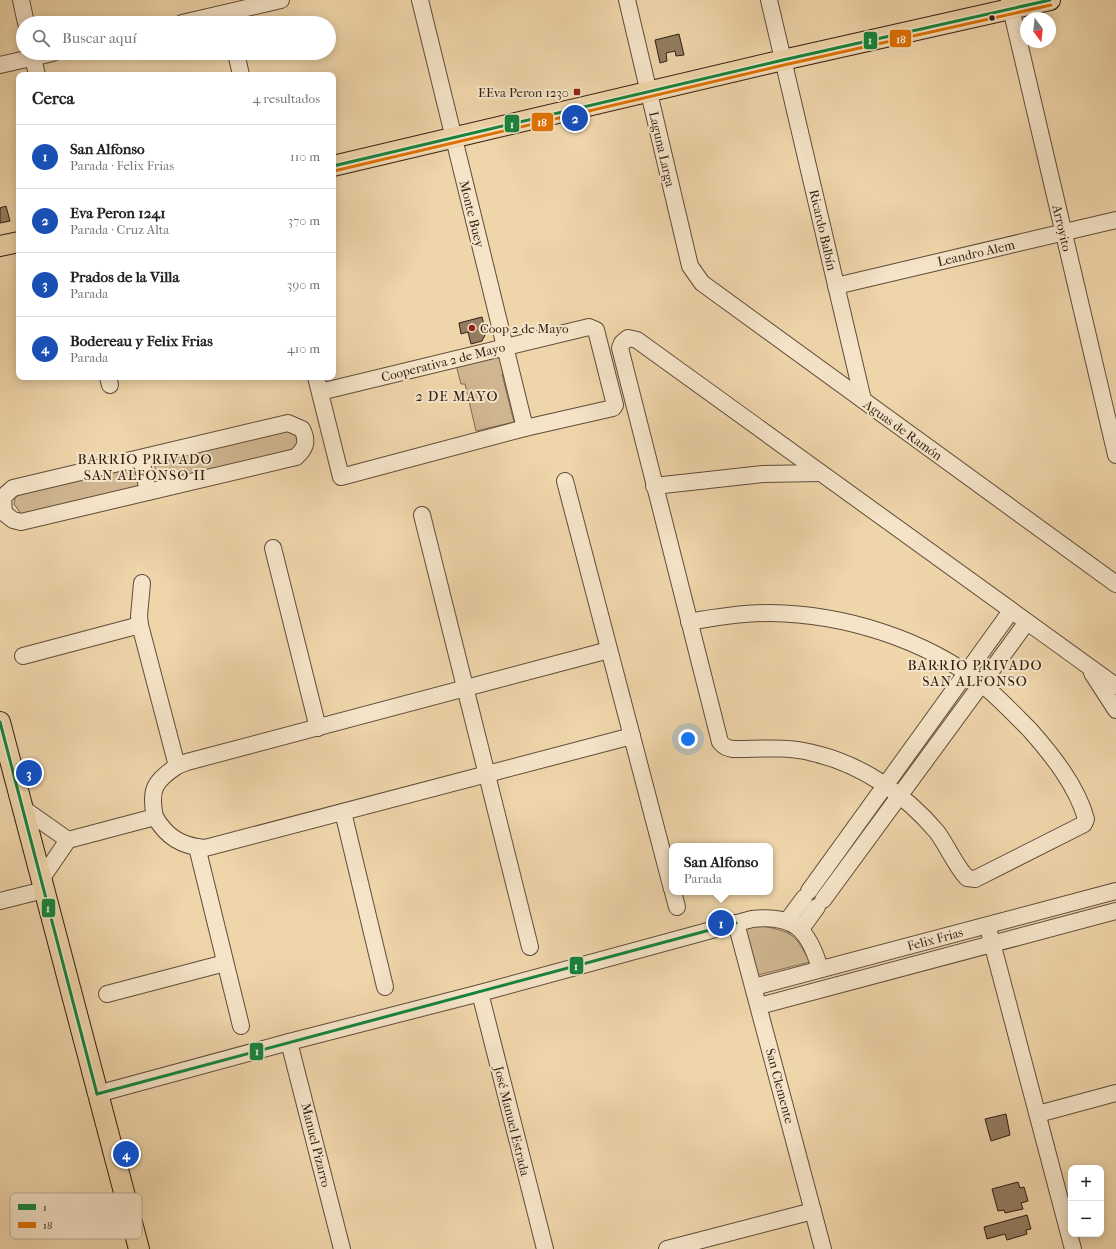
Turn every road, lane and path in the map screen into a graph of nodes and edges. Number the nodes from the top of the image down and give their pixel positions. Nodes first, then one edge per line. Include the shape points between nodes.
1 (21, 0) edge
2 (281, 0) edge
3 (420, 0) edge
4 (627, 0) edge
5 (769, 0) edge
6 (1050, 0) edge
7 (1010, 5) edge
8 (226, 12) edge
9 (24, 16) edge
10 (210, 16) edge
11 (16, 60) edge
12 (34, 60) edge
13 (238, 60) edge
14 (783, 60) junction
15 (0, 65) edge
16 (36, 72) edge
17 (240, 72) edge
18 (649, 91) junction
19 (453, 137) junction
20 (336, 165) edge
21 (1116, 220) edge
22 (1063, 232) junction
23 (16, 243) edge
24 (0, 246) edge
25 (694, 273) joint
26 (836, 286) junction
27 (505, 347) junction
28 (318, 384) edge
29 (863, 400) junction
30 (525, 428) junction
31 (1116, 454) edge
32 (141, 458) junction
33 (820, 473) junction
34 (565, 481) dead end
35 (654, 486) junction
36 (148, 492) junction
37 (1, 508) edge
38 (422, 515) dead end
39 (274, 548) dead end
40 (142, 583) dead end
41 (1116, 584) edge
42 (1011, 611) junction
43 (689, 622) junction
44 (1027, 622) junction
45 (140, 625) junction
46 (609, 650) junction
47 (23, 656) dead end
48 (1086, 664) junction
49 (966, 673) junction
50 (982, 684) junction
51 (1116, 686) edge
52 (465, 689) junction
53 (1116, 710) edge
54 (0, 724) edge
55 (318, 728) junction
56 (632, 736) junction
57 (178, 766) junction
58 (486, 773) junction
59 (885, 785) junction
60 (900, 795) junction
61 (24, 809) junction
62 (343, 812) junction
63 (155, 817) junction
64 (68, 840) junction
65 (197, 847) junction
66 (669, 878) edge
67 (43, 884) junction
68 (1116, 891) edge
69 (0, 901) edge
70 (1116, 911) edge
71 (736, 923) junction
72 (794, 925) junction
73 (987, 925) junction
74 (993, 944) junction
75 (530, 947) dead end
76 (225, 963) junction
77 (820, 969) junction
78 (385, 987) dead end
79 (754, 987) junction
80 (480, 993) junction
81 (107, 994) dead end
82 (758, 1006) junction
83 (241, 1026) dead end
84 (289, 1042) junction
85 (1116, 1093) edge
86 (97, 1094) junction
87 (1038, 1114) junction
88 (124, 1193) edge
89 (813, 1211) junction
90 (136, 1239) edge
91 (139, 1249) edge
92 (342, 1249) edge
93 (545, 1249) edge
94 (667, 1249) edge
95 (823, 1249) edge
96 (1073, 1249) edge

1 - 9 street
2 - 8 street
3 - 19 street, Monte Buey
4 - 18 street, Laguna Larga
5 - 14 street, Ricardo Balbín
6 - 7 main road
7 - 14 main road
7 - 22 street, Arroyito
8 - 10 street
11 - 15 street
12 - 16 street
13 - 17 street
14 - 18 main road
14 - 26 street, Ricardo Balbín
18 - 19 main road
18 - 25 street, Laguna Larga via 690,266
19 - 20 main road
19 - 27 street, Monte Buey
21 - 22 street, Leandro Alem
22 - 26 street, Leandro Alem
22 - 31 street, Arroyito
23 - 24 main road
25 - 29 street, Aguas de Ramón via 702,283
26 - 29 street, Ricardo Balbín
27 - 28 street, Cooperativa 2 de Mayo
27 - 30 street, Monte Buey
27 - 30 street, Cooperativa 2 de Mayo via 589,327 596,330 615,405 613,408
28 - 30 street via 341,477
29 - 41 street, Aguas de Ramón
32 - 36 street
32 - 36 street via 288,423 302,429 306,437 306,446 296,457
32 - 37 street via 13,488 3,497
33 - 35 street via 763,474
33 - 35 street via 637,340 628,338 620,348
33 - 42 street
34 - 46 street
35 - 43 street
36 - 37 street via 21,522 7,517
38 - 52 street
39 - 55 street
40 - 45 street
42 - 44 street
42 - 49 street
43 - 49 street via 769,613 824,618 852,624 906,642 932,653
43 - 59 street via 722,745 733,749 812,752 839,761
44 - 48 street
44 - 50 street
45 - 47 street
45 - 57 street
46 - 52 street
46 - 56 street
48 - 51 street
48 - 53 street
49 - 50 street
49 - 59 street
50 - 60 street
50 - 60 street via 1010,708 1054,760 1084,811 1084,824 972,879 964,875 933,828
52 - 55 street
52 - 58 street
54 - 61 main road
55 - 57 street
56 - 58 street
56 - 66 street
57 - 63 street via 158,781 153,790
58 - 62 street
58 - 75 street
59 - 60 street
59 - 72 street via 807,894
60 - 72 street via 820,904
61 - 64 street
61 - 67 main road
62 - 65 street via 205,848
62 - 78 street
63 - 64 street
63 - 65 street via 162,830 172,838
64 - 67 street
65 - 76 street
67 - 69 street
67 - 86 main road
68 - 73 street, Felix Frias
70 - 74 street, Felix Frias
71 - 72 street via 766,918
71 - 79 street, San Clemente
71 - 80 street
72 - 77 street via 812,944
73 - 74 street
73 - 77 street, Felix Frias
74 - 82 street, Felix Frias
74 - 87 street
76 - 81 street
76 - 83 street
77 - 79 street, Felix Frias
79 - 82 street, San Clemente
80 - 84 street
80 - 93 street, José Manuel Estrada
82 - 89 street, San Clemente
84 - 86 street
84 - 92 street, Manuel Pizarro
85 - 87 street
86 - 88 main road
87 - 96 street
89 - 94 street
89 - 95 street, San Clemente
90 - 91 main road

